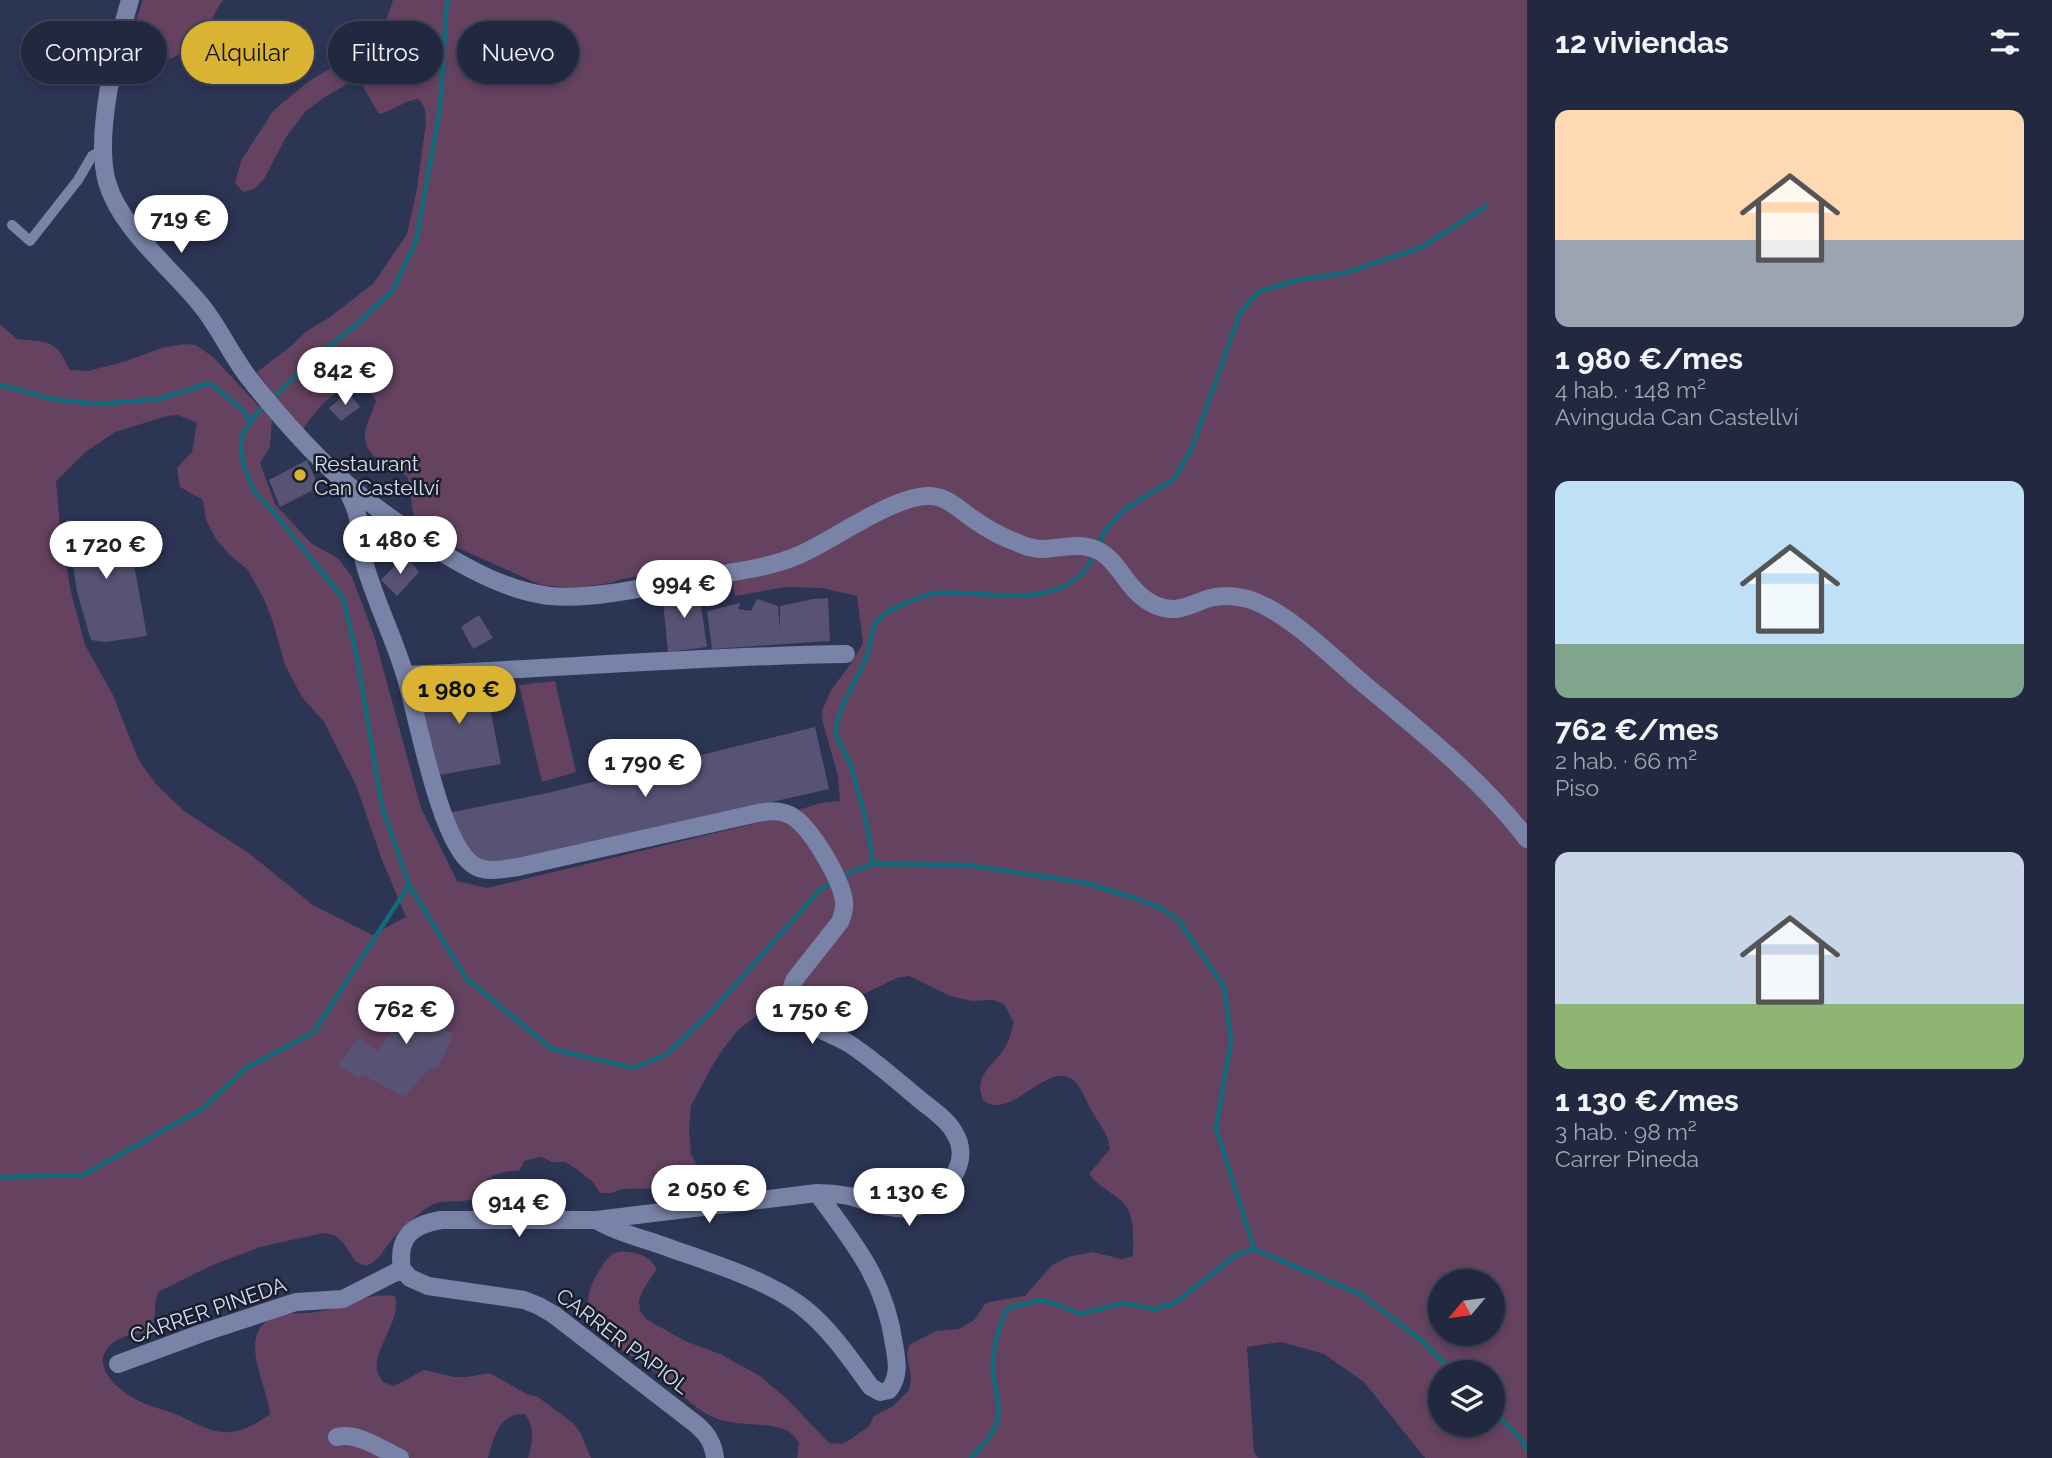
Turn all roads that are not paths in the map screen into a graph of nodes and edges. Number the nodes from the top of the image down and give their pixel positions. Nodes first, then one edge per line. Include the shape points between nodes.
1 (130, 0) edge
2 (103, 150) junction
3 (12, 225) dead end
4 (339, 478) junction
5 (381, 512) junction
6 (359, 528) junction
7 (361, 549) junction
8 (846, 654) dead end
9 (405, 674) junction
10 (1527, 839) edge
11 (817, 1193) junction
12 (596, 1220) junction
13 (402, 1269) junction
14 (118, 1364) dead end
15 (337, 1437) dead end
16 (400, 1458) edge
17 (715, 1458) edge

1 - 2 street via 114,67
2 - 3 lane via 92,156 30,241
2 - 4 street via 108,186 119,208 205,310 257,388
4 - 5 street
4 - 6 street via 354,504
5 - 6 street via 366,516
5 - 7 street
5 - 10 street via 462,565 520,588 549,596 591,595 769,565 799,555 912,497 935,496 1016,543 1039,549 1088,545 1107,555 1136,592 1161,608 1176,611 1226,595 1253,600 1285,619 1423,734 1503,808
6 - 7 street
7 - 9 street
8 - 9 street
9 - 11 street via 441,807 458,848 479,868 518,867 777,810 810,832 842,890 844,912 795,979 790,989 792,1006 802,1019 861,1052 938,1114 954,1130 961,1162 951,1182 922,1206 892,1208
11 - 12 street
11 - 12 street via 871,1269 887,1307 897,1374 889,1390 871,1387 824,1327 781,1293
12 - 13 street via 426,1223 405,1238
13 - 14 street, CARRER PINEDA via 343,1299 296,1303
13 - 17 street, CARRER PAPIOL via 428,1286 540,1306 697,1425 708,1435
15 - 16 street via 358,1438

